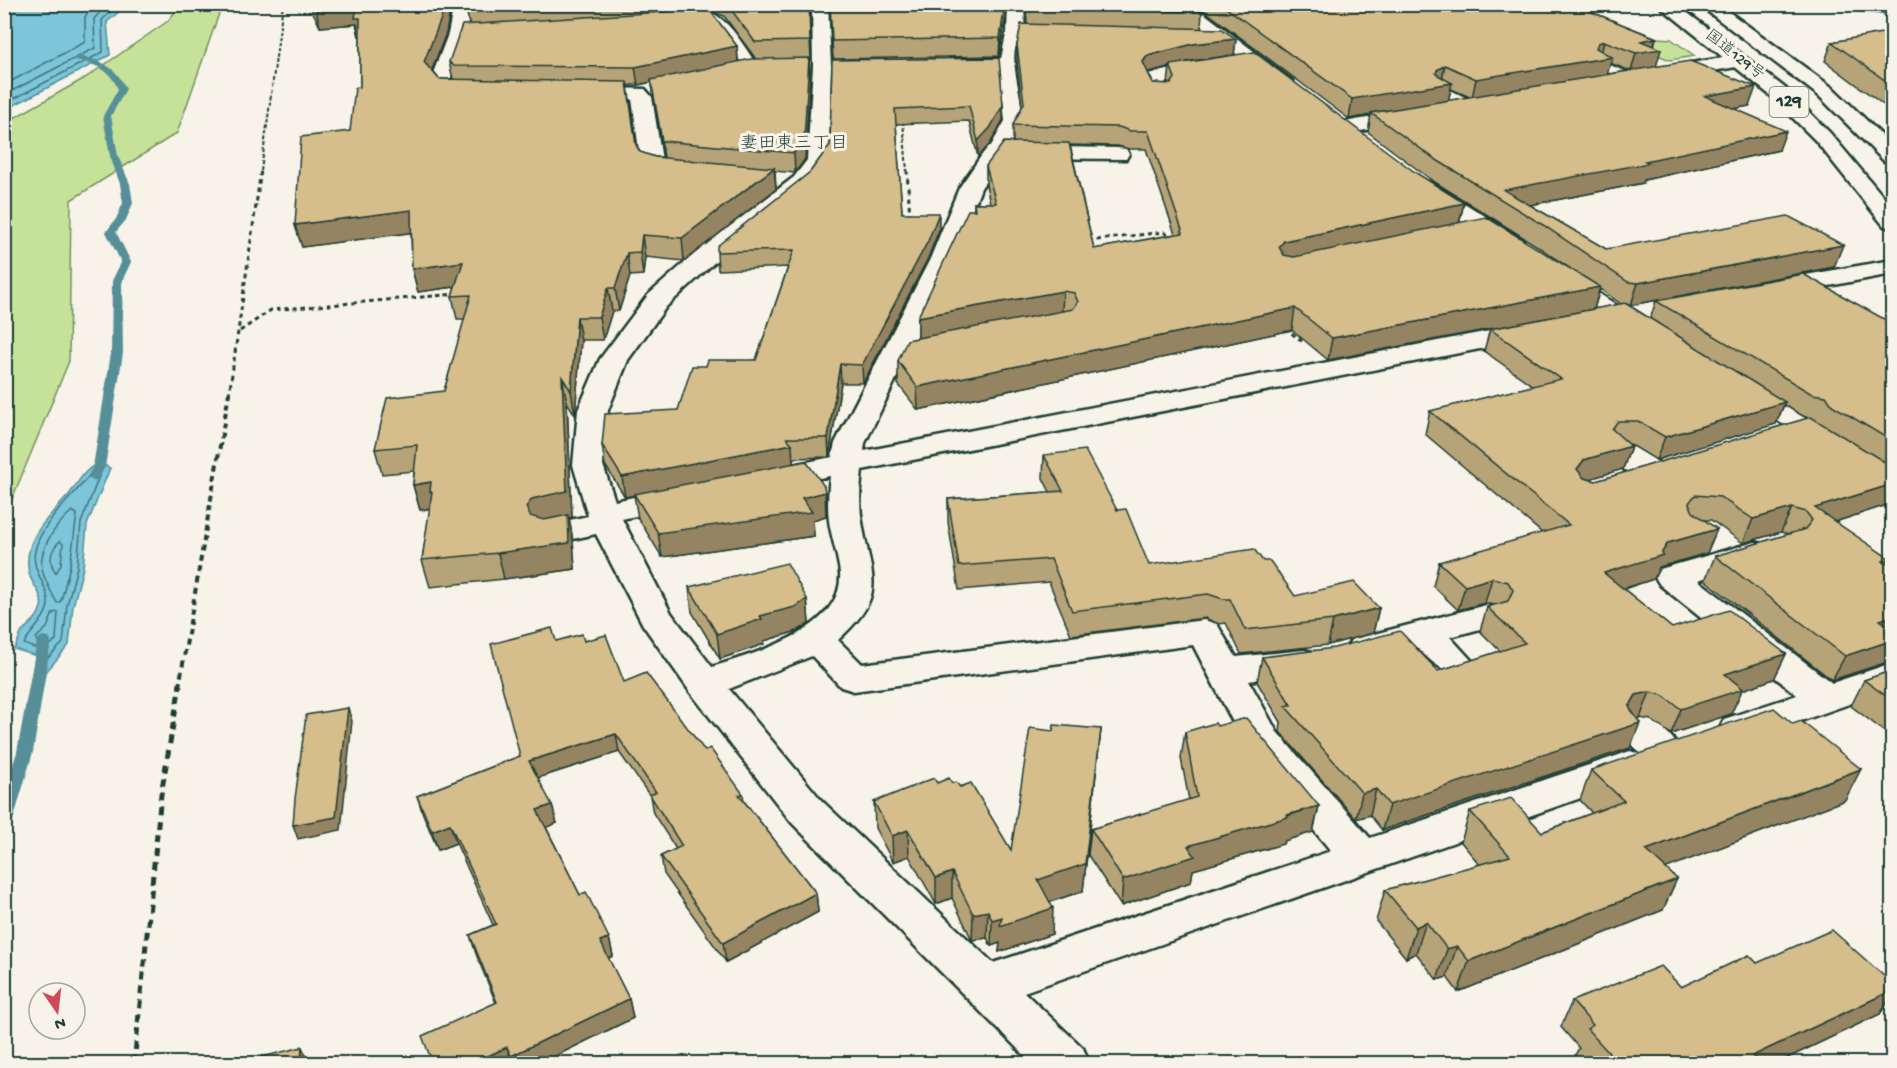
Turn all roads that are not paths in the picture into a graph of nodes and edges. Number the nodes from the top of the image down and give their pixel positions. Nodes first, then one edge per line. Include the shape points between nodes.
1 (820, 4) edge
2 (1016, 4) edge
3 (1181, 4) edge
4 (1665, 4) edge
5 (1706, 4) edge
6 (458, 8) edge
7 (671, 13) edge
8 (714, 18) joint
9 (480, 32) edge
10 (1016, 33) junction
11 (457, 34) junction
12 (1080, 35) edge
13 (1192, 37) edge
14 (1226, 38) junction
15 (1741, 61) junction
16 (1257, 62) junction
17 (935, 64) edge
18 (1007, 64) junction
19 (1600, 65) edge
20 (752, 68) junction
21 (775, 68) edge
22 (729, 73) edge
23 (1632, 79) junction
24 (1598, 85) edge
25 (661, 88) edge
26 (1137, 88) edge
27 (1442, 91) edge
28 (499, 92) edge
29 (569, 93) edge
30 (638, 93) junction
31 (1300, 95) edge
32 (1495, 103) edge
33 (1472, 106) junction
34 (1327, 115) edge
35 (1344, 128) junction
36 (1364, 143) edge
37 (996, 151) junction
38 (1119, 154) dead end
39 (1893, 156) edge
40 (702, 172) edge
41 (769, 179) edge
42 (1411, 179) edge
43 (802, 182) junction
44 (1893, 221) edge
45 (1486, 227) junction
46 (1454, 235) edge
47 (1530, 256) edge
48 (1893, 267) edge
49 (1552, 271) edge
50 (1619, 314) junction
51 (1658, 338) edge
52 (1737, 386) edge
53 (1805, 427) junction
54 (1772, 437) edge
55 (1622, 452) edge
56 (1844, 452) edge
57 (847, 463) junction
58 (1620, 483) edge
59 (742, 484) edge
60 (707, 491) edge
61 (605, 517) junction
62 (550, 534) edge
63 (1706, 534) edge
64 (1782, 544) edge
65 (1738, 557) junction
66 (1486, 616) edge
67 (1423, 633) junction
68 (817, 640) junction
69 (1454, 662) dead end
70 (1226, 671) junction
71 (1893, 676) edge
72 (704, 684) junction
73 (1826, 698) junction
74 (1362, 858) junction
75 (984, 986) junction
76 (1066, 1064) edge

1 - 43 main road via 818,160
2 - 10 main road
3 - 14 main road
4 - 15 main road, 国道129号 / 129
5 - 39 main road, 国道129号 / 129 via 1826,92
6 - 11 main road
7 - 8 main road
8 - 20 lane
9 - 11 main road
10 - 12 main road
10 - 18 lane
11 - 28 main road via 440,81 452,92
13 - 14 main road
14 - 16 main road
15 - 23 main road
15 - 44 main road, 国道129号 / 129 via 1823,137
16 - 26 main road via 1192,69 1154,78 1160,92
16 - 31 main road
17 - 18 main road
18 - 37 lane via 1013,121
19 - 23 lane
20 - 21 main road
20 - 22 main road
23 - 24 main road
25 - 30 main road
27 - 33 lane
29 - 30 main road
30 - 40 main road via 642,97 652,165
32 - 33 main road
33 - 35 main road
34 - 35 main road
35 - 36 main road
37 - 38 main road
37 - 57 main road via 970,188 909,351 850,443
41 - 43 main road
42 - 45 main road
43 - 61 main road via 680,279 657,301 614,359 593,410 588,465
45 - 46 main road
45 - 47 main road
48 - 50 main road via 1631,315
49 - 50 lane
50 - 51 lane
50 - 57 main road
52 - 53 lane
53 - 54 main road
53 - 56 lane
55 - 58 main road via 1663,470
57 - 59 main road
57 - 68 main road via 845,520 857,578 852,607
60 - 61 main road
61 - 62 main road
61 - 72 main road via 656,616
63 - 65 main road
64 - 65 main road
65 - 73 main road via 1672,576
66 - 67 main road
67 - 69 main road
67 - 70 main road via 1328,659
68 - 70 main road via 854,678 1204,632
68 - 72 main road
70 - 74 main road via 1262,741
71 - 73 main road
72 - 75 main road via 807,812
73 - 74 main road via 1677,742
74 - 75 main road
75 - 76 main road

